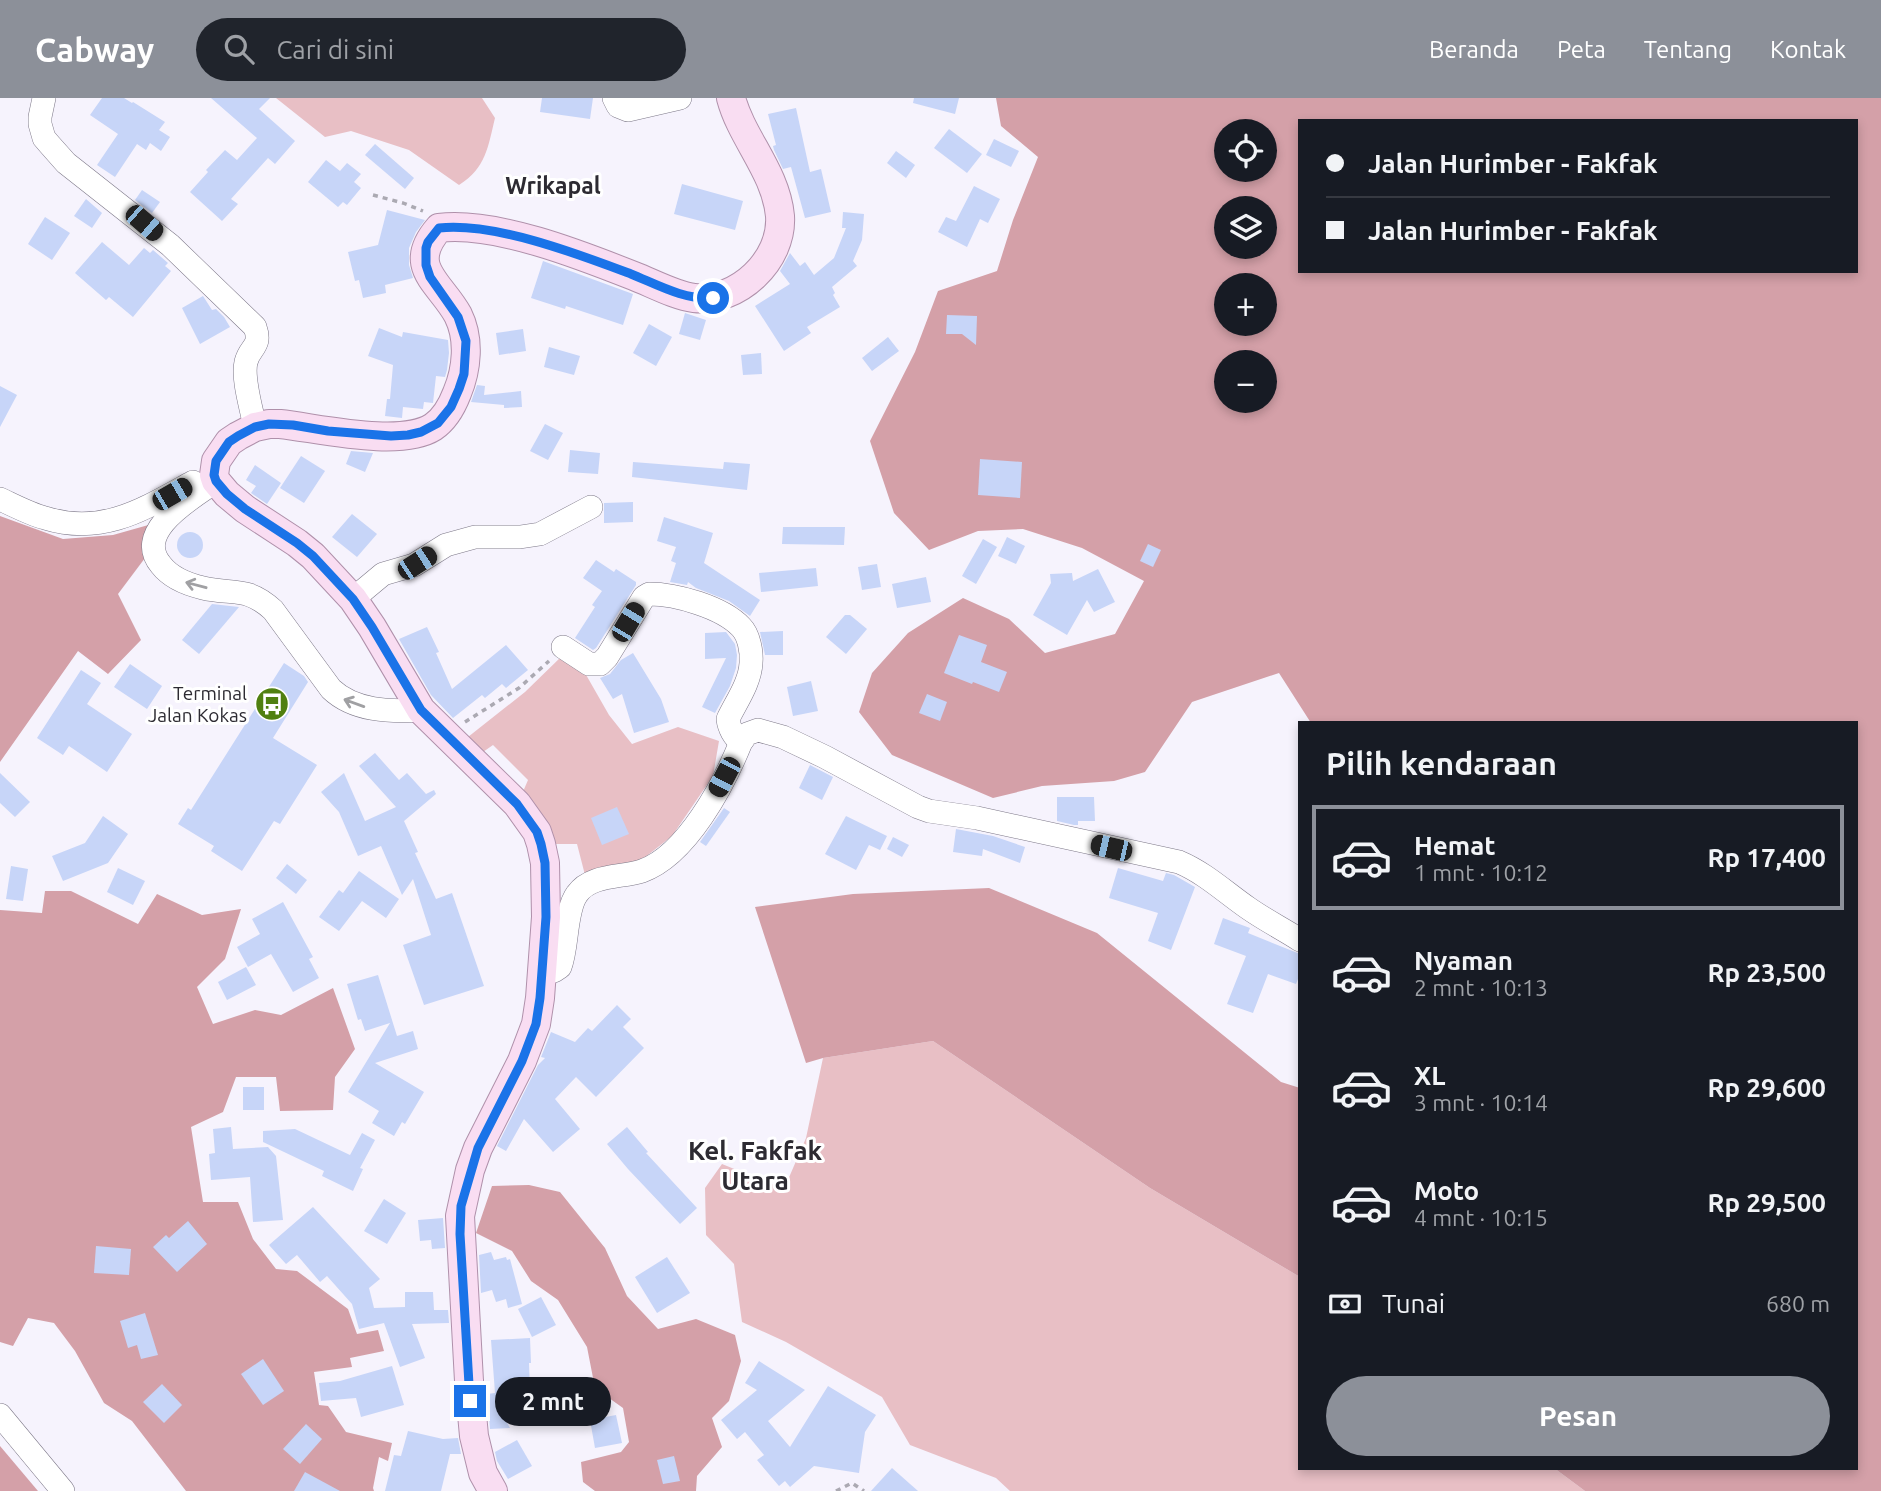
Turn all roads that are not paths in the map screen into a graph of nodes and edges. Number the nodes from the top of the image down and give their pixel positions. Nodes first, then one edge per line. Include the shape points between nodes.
1 (44, 98) edge
2 (614, 98) edge
3 (680, 98) edge
4 (731, 98) edge
5 (255, 427) junction
6 (215, 475) junction
7 (0, 499) edge
8 (591, 508) dead end
9 (353, 599) junction
10 (563, 647) road end
11 (421, 710) junction
12 (741, 742) junction
13 (1298, 939) edge
14 (541, 972) junction
15 (0, 1415) edge
16 (63, 1491) edge
17 (494, 1491) edge

1 - 5 street via 41,129 58,154 170,245 255,327 257,342 245,364 245,375
2 - 3 street via 628,110
4 - 5 main road via 777,196 780,229 775,247 752,278 713,298 691,298 534,241 463,226 439,228 428,242 426,265 458,317 466,341 459,389 438,423 421,432 391,436 280,424
5 - 6 main road via 229,442 217,458
6 - 7 street via 132,515 94,524 42,518
6 - 9 main road via 227,494 313,556
11 -> 6 street via 370,708 348,702 331,689 262,600 181,582 162,566 154,550 161,526
8 - 9 street via 540,534 475,537 451,543 414,565 383,574
9 - 11 main road
10 - 12 street via 589,664 600,664 649,593 712,608 742,628 749,644 750,674 728,719
11 - 14 main road via 517,804 537,832 545,863
12 - 13 street via 758,730 783,737 929,811 1179,862
12 - 14 street via 714,797 683,841 662,861 600,880 577,893 560,967
14 - 17 main road via 536,1024 478,1148 460,1216 474,1436 483,1473
15 - 16 street

